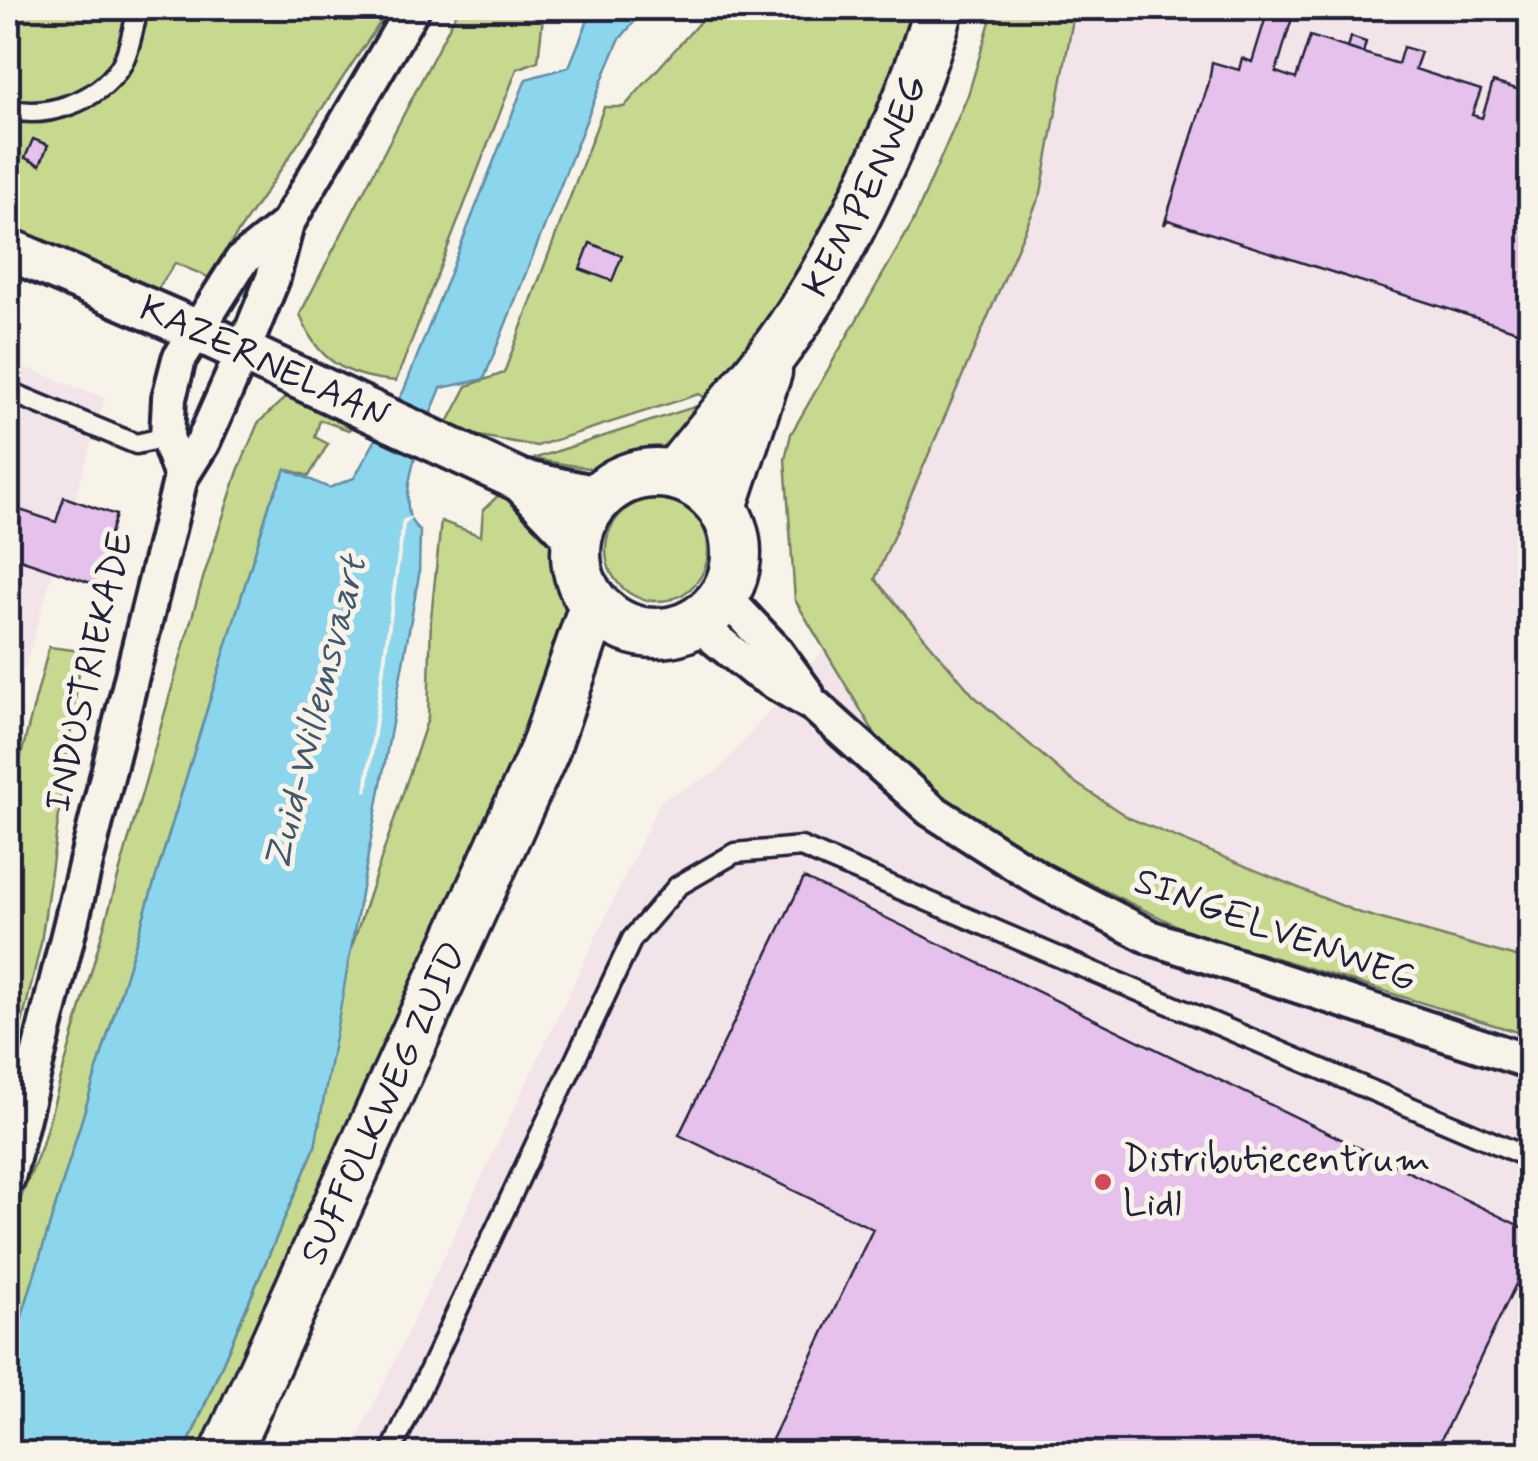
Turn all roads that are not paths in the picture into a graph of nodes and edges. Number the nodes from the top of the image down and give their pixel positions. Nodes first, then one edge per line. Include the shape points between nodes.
1 (414, 8) edge
2 (939, 8) edge
3 (136, 22) dead end
4 (8, 109) edge
5 (288, 224) junction
6 (8, 249) edge
7 (198, 331) junction
8 (243, 352) junction
9 (772, 355) junction
10 (8, 391) edge
11 (167, 437) junction
12 (675, 475) junction
13 (181, 477) junction
14 (722, 507) junction
15 (587, 518) junction
16 (594, 606) junction
17 (710, 610) junction
18 (635, 631) junction
19 (544, 751) junction
20 (1530, 1062) edge
21 (1530, 1158) edge
22 (8, 1178) edge
23 (224, 1454) edge
24 (390, 1454) edge

1 - 5 street
2 - 9 main road, KEMPENWEG via 917,86 859,206
3 - 4 lane via 122,64 107,84 34,116
5 - 7 street via 241,261
5 - 8 street, INDUSTRIEKADE
6 - 7 street, KAZERNELAAN
7 - 8 street, KAZERNELAAN
7 - 11 street via 179,359
8 - 13 street, INDUSTRIEKADE
8 - 15 street, KAZERNELAAN via 446,444
9 - 12 main road, KEMPENWEG
9 - 14 main road, KEMPENWEG
10 - 11 lane via 136,444
11 - 13 street
12 - 14 main road via 702,487
12 - 15 main road via 620,480
13 - 22 street, INDUSTRIEKADE
14 - 17 main road via 736,552
15 - 16 main road via 576,562
16 - 18 main road
16 - 19 main road, SUFFOLKWEG ZUID
17 - 18 main road via 656,634
17 - 20 street, SINGELVENWEG via 755,671 815,706 931,810 1042,882 1152,938
18 - 19 main road, SUFFOLKWEG ZUID
19 - 23 main road, SUFFOLKWEG ZUID
21 - 24 lane via 801,848 736,852 678,886 632,939

